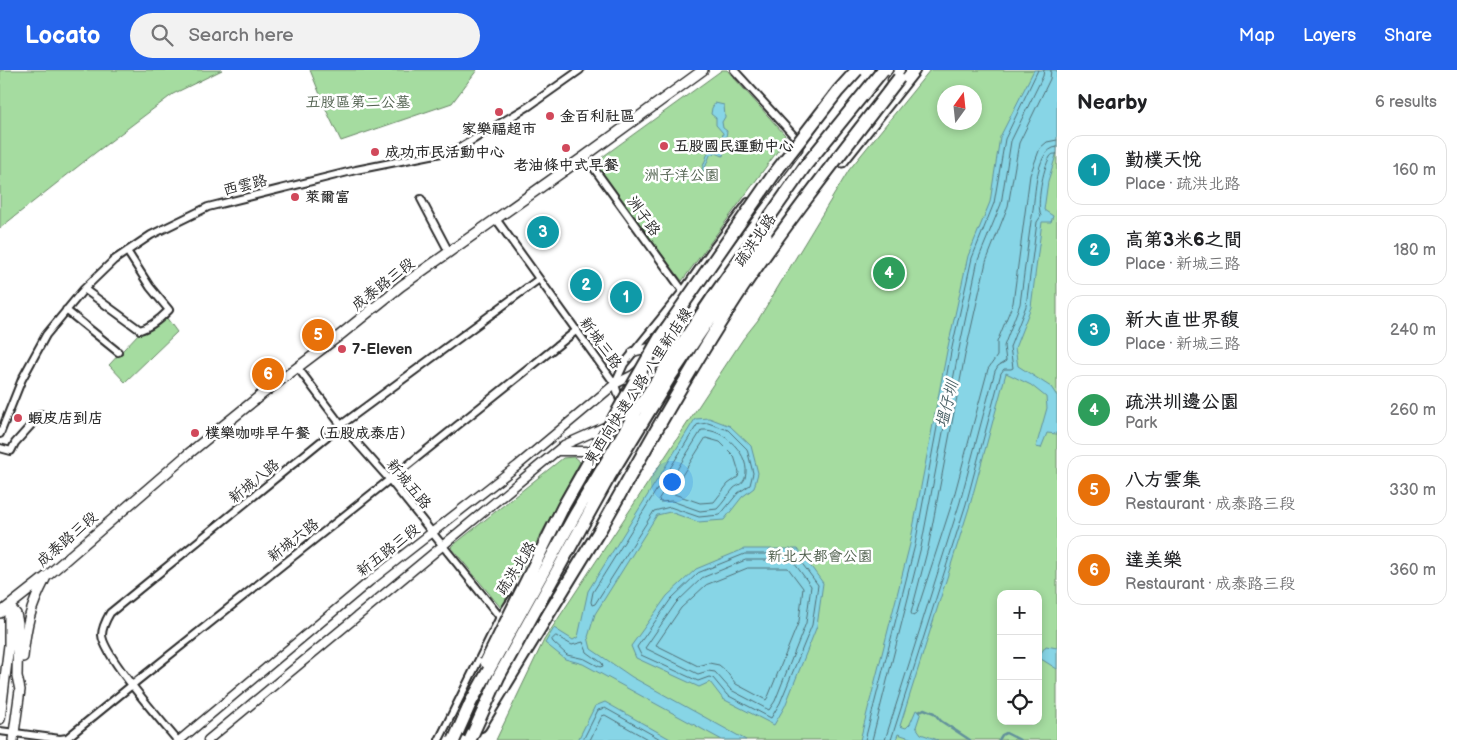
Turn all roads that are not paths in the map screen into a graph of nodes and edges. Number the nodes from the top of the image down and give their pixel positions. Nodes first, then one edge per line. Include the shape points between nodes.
1 (580, 70) edge
2 (703, 70) edge
3 (734, 70) edge
4 (851, 70) edge
5 (857, 70) edge
6 (868, 70) edge
7 (874, 70) edge
8 (883, 70) edge
9 (914, 70) edge
10 (900, 72) edge
11 (797, 138) junction
12 (808, 150) junction
13 (585, 156) junction
14 (814, 182) junction
15 (421, 199) dead end
16 (496, 219) junction
17 (127, 251) junction
18 (449, 252) junction
19 (539, 279) junction
20 (84, 289) junction
21 (683, 291) junction
22 (66, 310) junction
23 (576, 330) junction
24 (665, 343) junction
25 (118, 352) dead end
26 (633, 352) junction
27 (298, 368) junction
28 (615, 384) junction
29 (41, 414) dead end
30 (624, 418) junction
31 (341, 425) junction
32 (0, 434) edge
33 (0, 448) edge
34 (558, 451) junction
35 (598, 470) junction
36 (390, 480) junction
37 (432, 533) junction
38 (442, 546) junction
39 (47, 576) junction
40 (9, 606) junction
41 (0, 613) edge
42 (500, 617) junction
43 (132, 685) junction
44 (20, 690) junction
45 (471, 702) junction
46 (0, 719) edge
47 (0, 731) edge
48 (14, 737) edge
49 (178, 740) edge
50 (208, 740) edge
51 (439, 740) edge
52 (454, 740) edge
53 (470, 740) edge

1 - 17 street, 西雲路 via 529,106 456,150 356,170 208,207 151,235
2 - 13 main road, 成泰路三段
3 - 11 street
4 - 11 street, 疏洪北路
5 - 45 highway, bridge via 774,174 659,339 563,507 490,652
6 - 12 highway
7 - 12 street, 疏洪北路
8 - 45 highway, 東西向快速公路 八里新店線, bridge via 806,166 637,410
9 - 14 highway via 840,163
10 - 14 street, 疏洪北路
10 - 53 highway, bridge via 743,287 682,384 596,536
10 - 53 highway, 東西向快速公路 八里新店線, bridge via 809,174 670,377 609,477 499,676
11 - 21 street, 疏洪北路
12 - 24 street, 疏洪北路
13 - 16 main road, 成泰路三段
13 - 21 street, 洲子路
14 - 30 street, 疏洪北路 via 663,393
15 - 18 street
16 - 18 main road, 成泰路三段
16 - 19 street, 新城三路
17 - 20 street, 西雲路
17 - 20 street via 169,310 162,318 140,330
18 - 27 main road, 成泰路三段 via 400,286
19 - 23 street, 新城三路
19 - 31 street, 新城八路
20 - 22 street, 西雲路
21 - 26 street, 疏洪北路
22 - 25 street
22 - 32 street, 西雲路 via 46,335 22,379
23 - 28 street, 新城三路
23 - 36 street, 新城六路
24 - 26 street
24 - 28 street, 疏洪北路 via 634,375
26 - 28 street, 疏洪北路
27 - 31 street, 新城五路
27 - 39 main road, 成泰路三段 via 187,454
28 - 30 street, 疏洪北路
28 - 37 street, 新五路三段
29 - 33 street via 11,451
30 - 34 street, 新五路三段 via 564,445
30 - 35 street, 疏洪北路 via 624,436
31 - 36 street, 新城五路
31 - 43 street, 新城八路 via 110,613 102,636 108,651
34 - 35 street via 586,451 594,457
34 - 38 street, 新五路三段
35 - 42 street, 疏洪北路
36 - 37 street, 新城五路
36 - 43 street, 新城六路
37 - 38 street, 新城五路
37 - 49 street, 新五路三段
38 - 42 street, 新城五路
38 - 50 street, 新五路三段
39 - 40 main road, 成泰路三段
39 - 44 main road via 28,620
40 - 41 main road, 成泰路三段
40 - 44 main road via 18,623 17,676
40 - 46 main road via 9,645
42 - 51 street, 疏洪北路
43 - 48 street, 新城六路 via 67,738
43 - 49 street, 新城八路
44 - 48 main road
45 - 52 highway, 東西向快速公路 八里新店線, bridge
47 - 48 street, 新城六路

